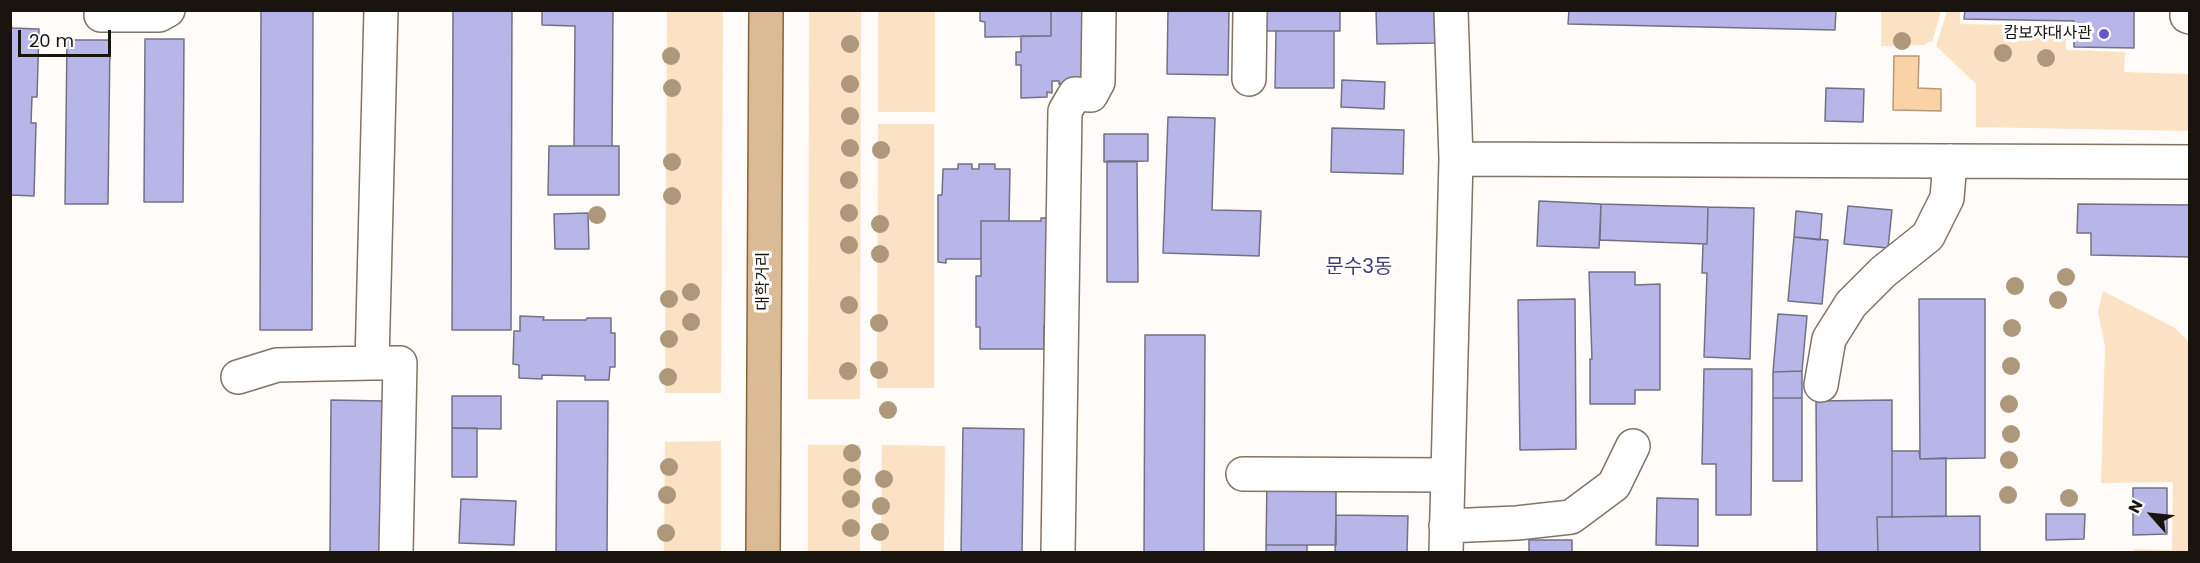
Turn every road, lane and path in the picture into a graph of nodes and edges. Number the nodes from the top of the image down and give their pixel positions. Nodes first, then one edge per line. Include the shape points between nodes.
1 (168, 10) edge
2 (381, 10) edge
3 (766, 10) edge
4 (1099, 10) edge
5 (1250, 10) edge
6 (1451, 10) edge
7 (2187, 10) edge
8 (101, 15) dead end
9 (2190, 17) edge
10 (1249, 79) dead end
11 (1456, 159) junction
12 (1950, 161) junction
13 (2190, 162) edge
14 (372, 363) junction
15 (238, 377) dead end
16 (1821, 385) dead end
17 (1634, 446) dead end
18 (1244, 474) dead end
19 (1448, 475) junction
20 (1446, 539) edge
21 (396, 552) edge
22 (763, 552) edge
23 (1058, 552) edge

1 - 8 street via 159,15
2 - 14 street
3 - 22 main road, 대학거리
4 - 23 street via 1098,82 1091,95 1075,94 1065,111
5 - 10 street
6 - 11 street
7 - 9 street
11 - 12 street
11 - 19 street
12 - 13 street
12 - 16 street via 1947,198 1928,236 1851,304 1830,339
14 - 15 street via 277,365
14 - 21 street via 400,363
17 - 20 street via 1614,485 1571,517
18 - 19 street
19 - 20 street

